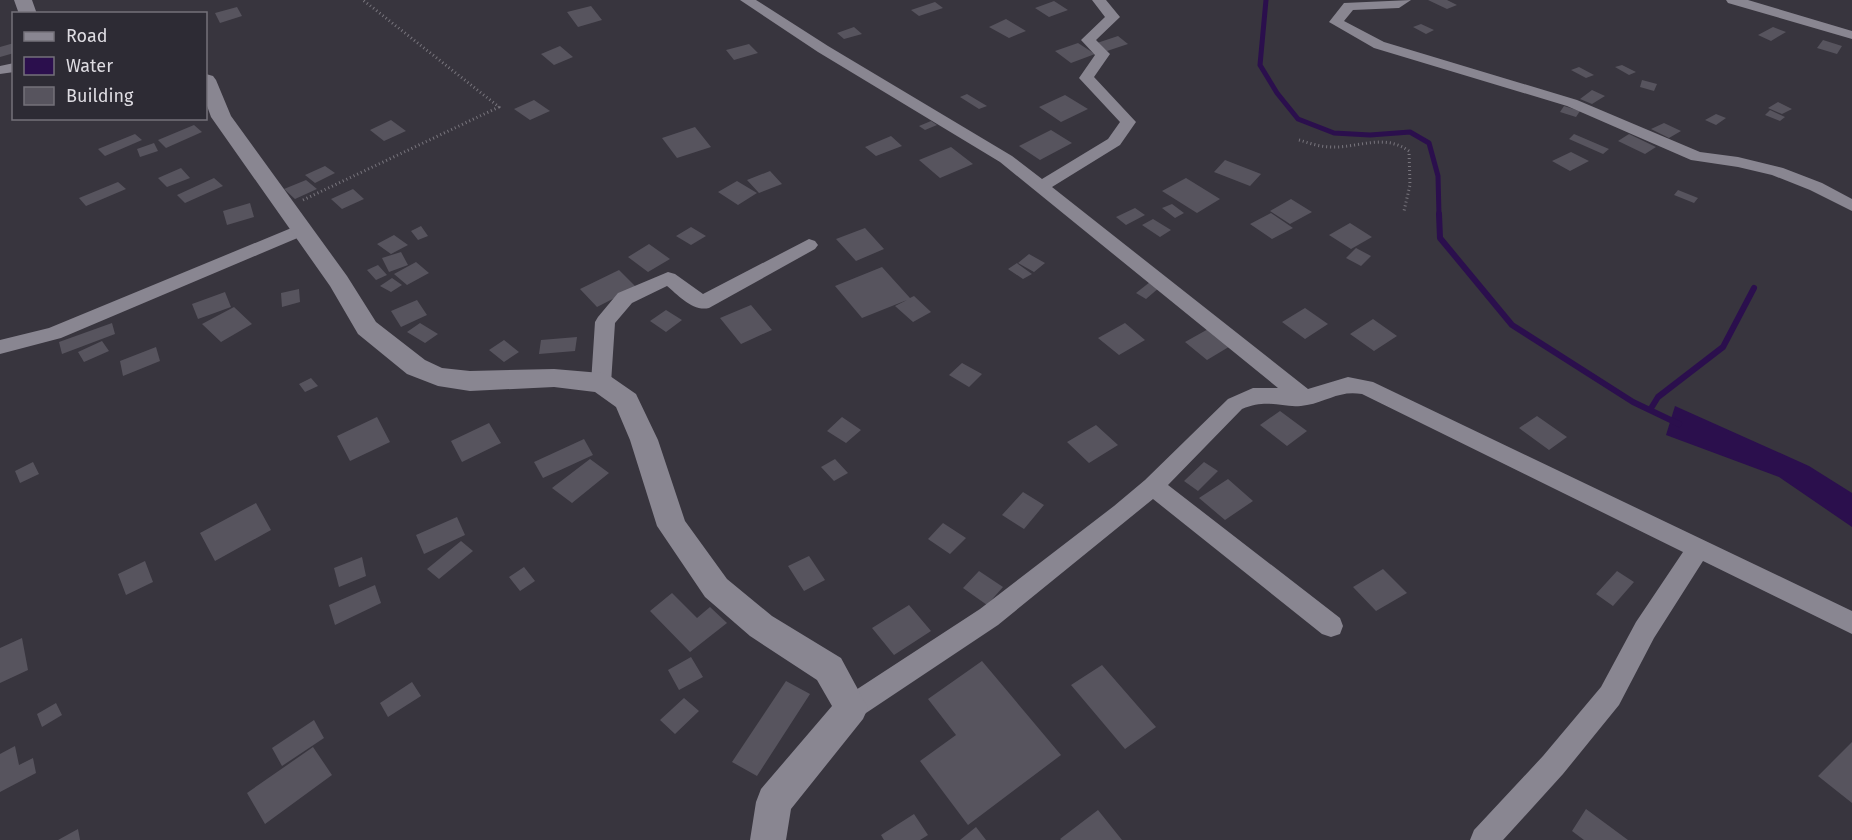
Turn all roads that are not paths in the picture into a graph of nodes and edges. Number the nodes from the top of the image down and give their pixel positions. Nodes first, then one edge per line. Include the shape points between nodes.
1 (747, 0) edge
2 (1099, 0) edge
3 (1404, 0) edge
4 (1733, 0) edge
5 (1852, 35) edge
6 (207, 82) edge
7 (1041, 187) junction
8 (1852, 206) edge
9 (294, 219) junction
10 (809, 245) dead end
11 (0, 347) edge
12 (600, 383) junction
13 (1305, 398) junction
14 (1153, 486) junction
15 (1698, 549) junction
16 (1852, 623) edge
17 (1331, 626) dead end
18 (851, 708) junction
19 (768, 840) edge
20 (1484, 840) edge

1 - 7 street via 1006,159
2 - 7 street via 1113,17 1088,40 1103,54 1086,78 1128,122 1114,142
3 - 8 street via 1399,4 1349,6 1336,22 1379,45 1572,103 1697,157 1761,168 1809,182
4 - 5 street
6 - 9 street via 221,117
7 - 13 street
9 - 11 street via 54,333
9 - 12 street via 367,328 416,367 438,377 470,381 554,378
10 - 12 street via 702,303 668,278 625,298 605,322
12 - 18 street via 627,401 672,526 716,588 761,626 829,669
13 - 14 street via 1253,396 1236,404
13 - 15 street via 1348,384 1366,387
14 - 17 street
14 - 18 street via 989,617
15 - 16 street
15 - 20 street via 1645,630 1610,696
18 - 19 street via 774,802

